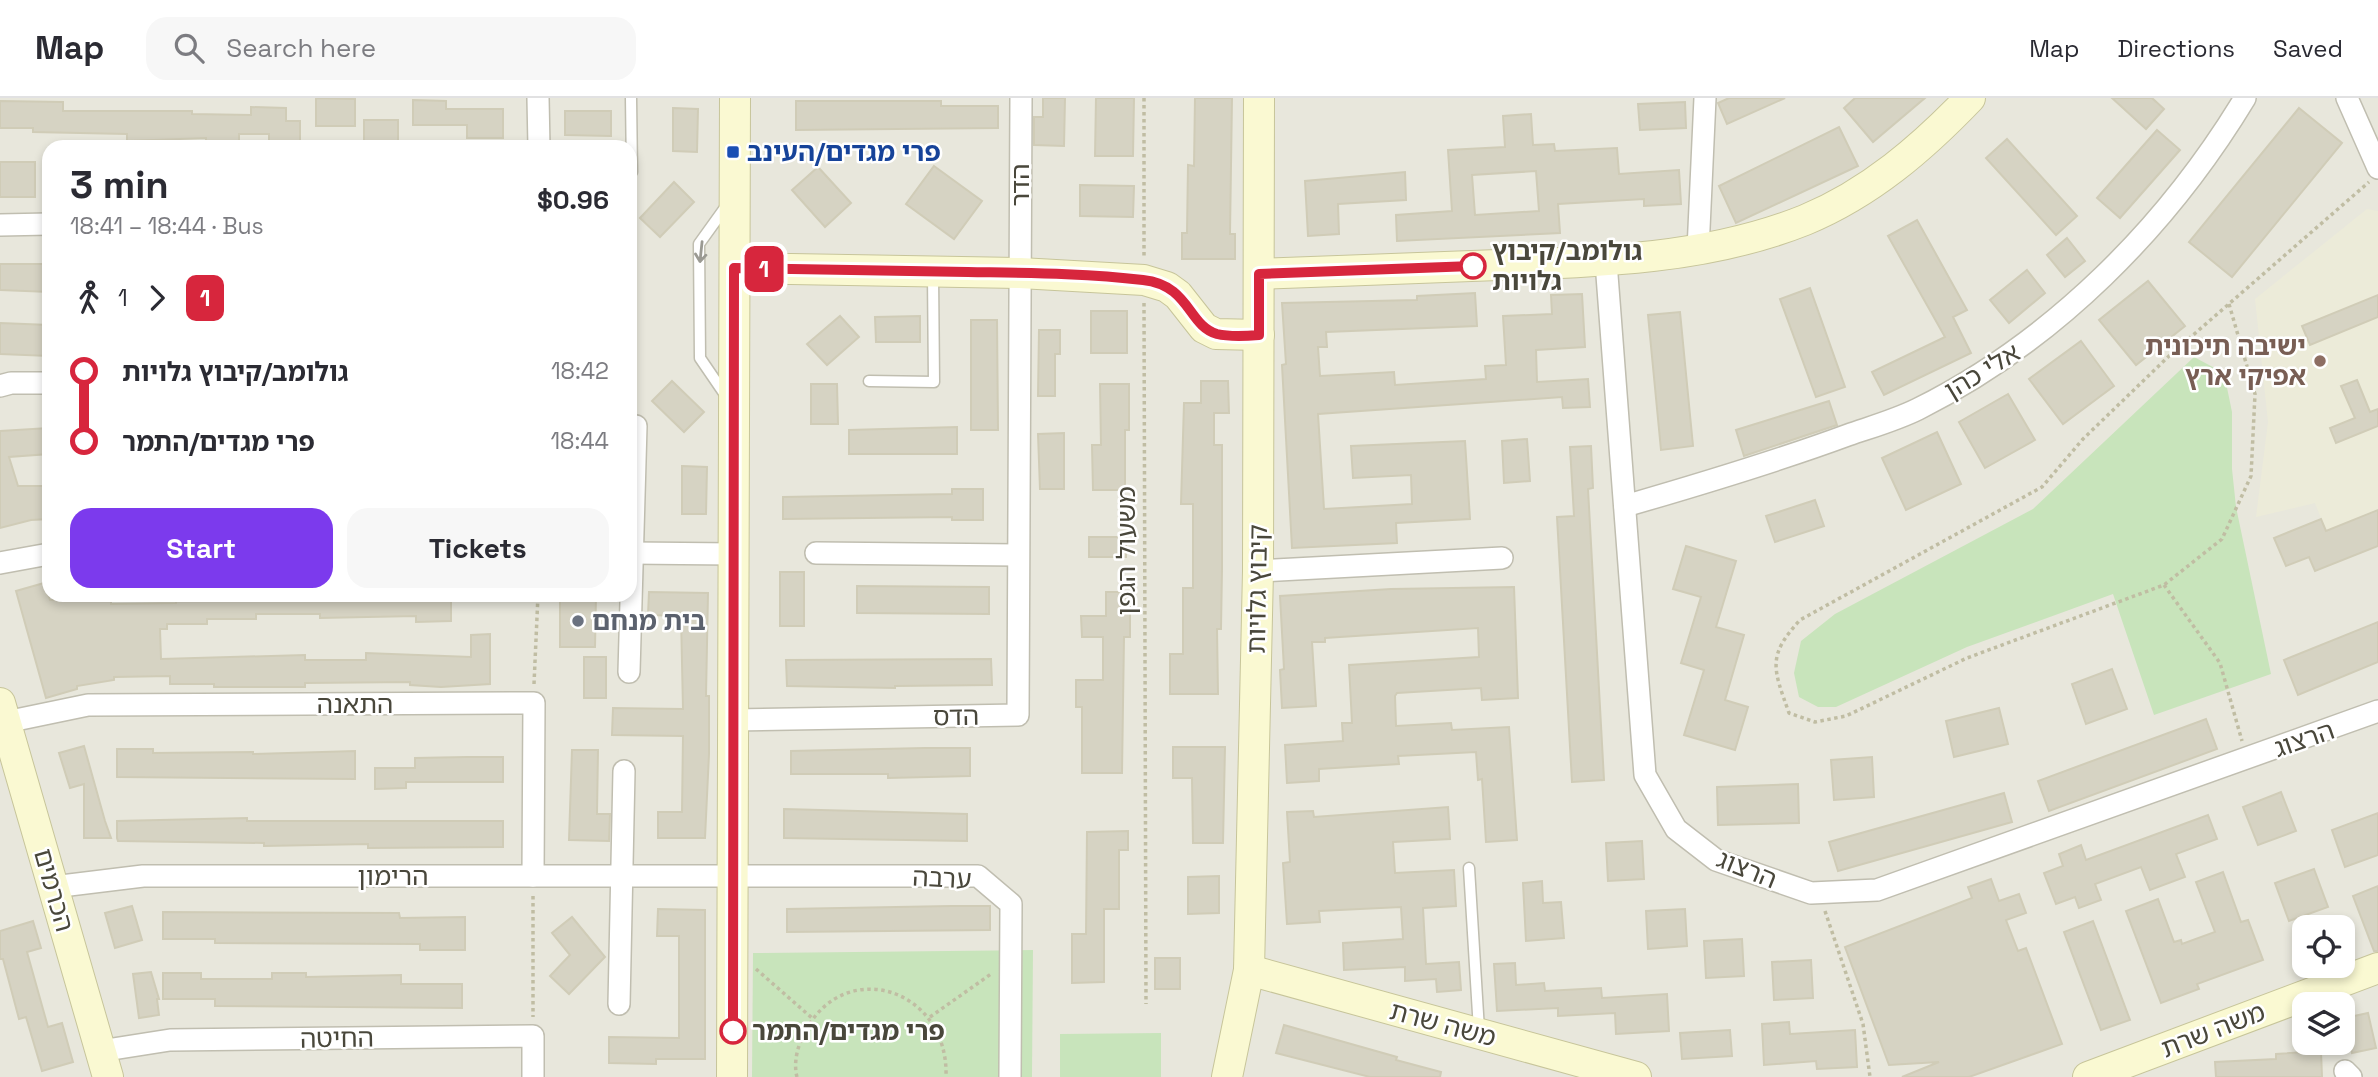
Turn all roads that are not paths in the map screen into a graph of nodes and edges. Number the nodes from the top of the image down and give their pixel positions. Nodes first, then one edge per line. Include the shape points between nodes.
1 (538, 98) edge
2 (631, 98) edge
3 (735, 98) edge
4 (1021, 98) edge
5 (1259, 98) edge
6 (1705, 98) edge
7 (1970, 98) edge
8 (2245, 98) edge
9 (2347, 98) edge
10 (539, 140) edge
11 (632, 140) edge
12 (2378, 168) edge
13 (735, 194) junction
14 (42, 224) edge
15 (0, 225) edge
16 (1698, 250) junction
17 (1606, 262) junction
18 (734, 268) junction
19 (933, 271) junction
20 (1020, 273) junction
21 (1259, 274) junction
22 (1259, 335) junction
23 (869, 381) dead end
24 (42, 383) edge
25 (0, 386) edge
26 (734, 408) junction
27 (1625, 506) junction
28 (637, 553) edge
29 (816, 553) dead end
30 (734, 554) junction
31 (42, 555) edge
32 (1018, 555) junction
33 (1502, 558) dead end
34 (0, 563) edge
35 (1258, 571) junction
36 (630, 602) edge
37 (629, 672) dead end
38 (3, 712) edge
39 (2376, 719) edge
40 (733, 720) junction
41 (624, 771) dead end
42 (1469, 868) dead end
43 (533, 876) junction
44 (622, 876) junction
45 (733, 876) junction
46 (53, 887) junction
47 (2378, 968) edge
48 (1249, 970) junction
49 (619, 1004) dead end
50 (1480, 1034) junction
51 (104, 1064) edge
52 (533, 1077) edge
53 (733, 1077) edge
54 (1010, 1077) edge
55 (1227, 1077) edge
56 (1636, 1077) edge
57 (2088, 1077) edge

1 - 10 street
2 - 11 lane
3 - 13 street
4 - 20 street, הדר
5 - 21 street, קיבוץ גלויות
6 - 16 street
7 - 16 street via 1925,145 1867,187 1807,219 1754,238
8 - 27 street, אלי כהן via 2212,152 2119,262 2026,344 1917,410 1763,466
9 - 12 street
13 - 18 street
13 -> 26 lane via 699,244 700,358
14 - 15 street
16 - 17 street
17 - 21 street
17 - 27 street, הרצוג
18 - 19 street
18 - 26 street
19 - 20 street
19 - 23 lane via 934,382
20 - 22 street via 1144,280 1178,295 1204,328 1216,334
20 - 32 street, הדס
21 - 22 street, קיבוץ גלויות
22 - 35 street, קיבוץ גלויות
24 - 25 street
26 - 30 street
27 - 39 street, הרצוג via 1645,775 1676,829 1716,860 1811,893 1877,890
28 - 30 street
29 - 32 street
30 - 40 street
31 - 34 street
32 - 40 street, הדס via 1018,715
33 - 35 street
35 - 48 street, קיבוץ גלויות
36 - 37 street
38 - 43 street, התאנה via 88,705 534,704
38 - 46 street, הכרמים
40 - 45 street
41 - 44 street
42 - 50 lane
43 - 44 street, הרימון
43 - 46 street, הרימון via 143,876
44 - 45 street, הרימון
44 - 49 street
45 - 53 street
45 - 54 street, ערבה via 978,876 1011,904
46 - 51 street, הכרמים
47 - 57 street, משה שרת
48 - 50 street, משה שרת
48 - 55 street, קיבוץ גלויות
50 - 56 street, משה שרת
51 - 52 street, החיטה via 170,1040 533,1036

